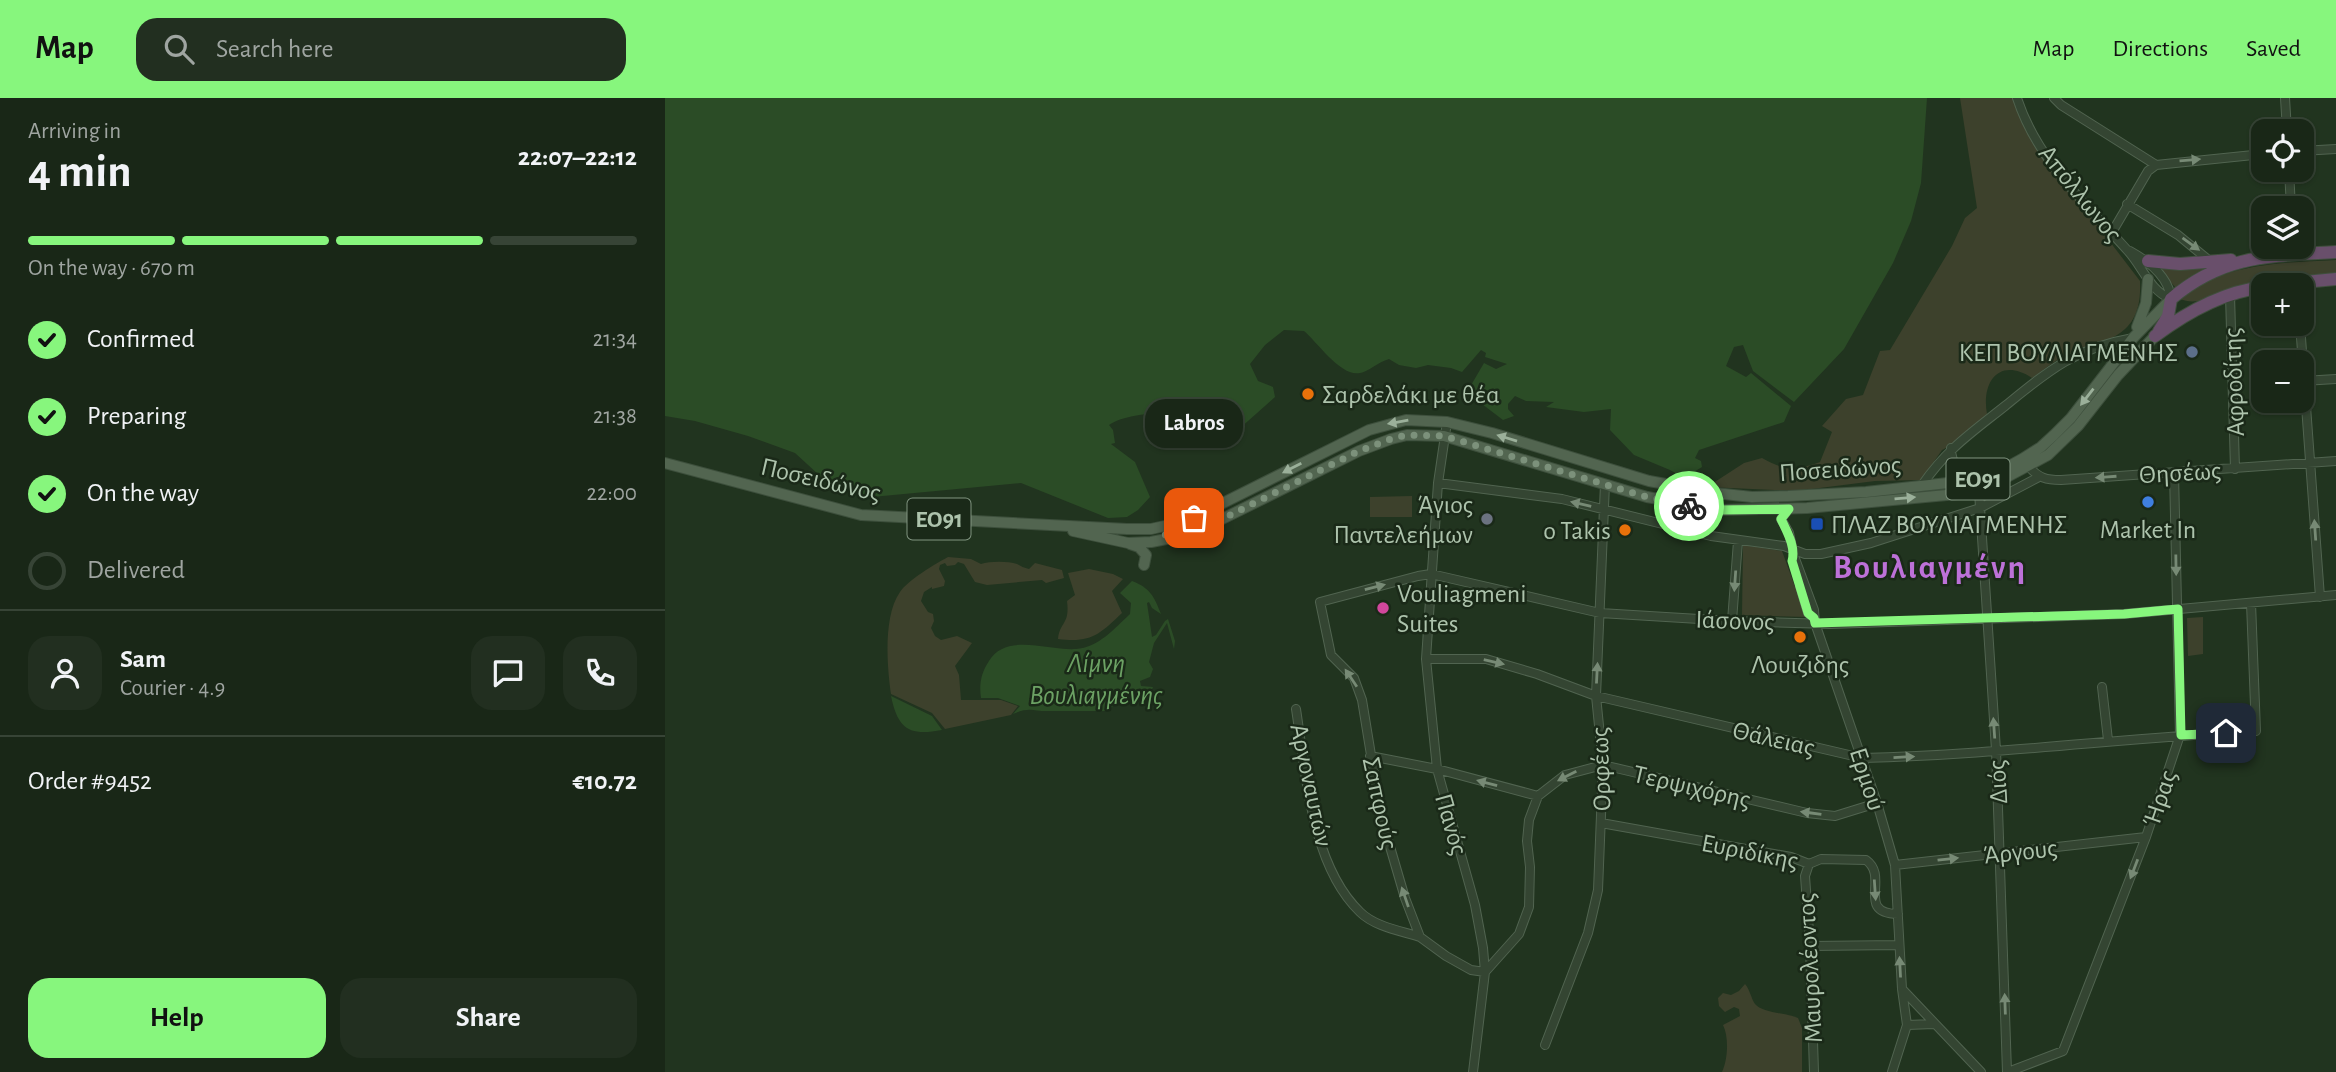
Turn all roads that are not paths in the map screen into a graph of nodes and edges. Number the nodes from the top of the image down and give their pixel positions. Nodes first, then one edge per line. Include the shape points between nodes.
1 (2017, 98) edge
2 (2054, 98) edge
3 (2285, 98) edge
4 (2286, 119) edge
5 (2336, 149) edge
6 (2314, 150) edge
7 (2251, 155) edge
8 (2156, 164) junction
9 (2127, 204) junction
10 (2112, 234) junction
11 (2127, 250) junction
12 (2314, 252) edge
13 (2336, 252) edge
14 (2249, 259) joint
15 (2148, 261) junction
16 (2211, 262) junction
17 (2148, 279) junction
18 (2336, 279) edge
19 (2314, 281) edge
20 (2251, 290) edge
21 (2230, 296) junction
22 (2171, 299) junction
23 (2210, 302) junction
24 (2155, 336) junction
25 (2133, 338) junction
26 (2336, 379) edge
27 (2314, 380) edge
28 (2306, 413) edge
29 (1447, 422) junction
30 (1444, 436) junction
31 (1951, 448) junction
32 (2336, 461) edge
33 (665, 463) edge
34 (2310, 463) junction
35 (2029, 467) junction
36 (2235, 469) junction
37 (2174, 472) junction
38 (2039, 477) junction
39 (1975, 480) junction
40 (1438, 483) junction
41 (1605, 484) junction
42 (1922, 485) junction
43 (1979, 492) junction
44 (1788, 496) junction
45 (1980, 508) junction
46 (1604, 509) junction
47 (1789, 509) junction
48 (1053, 526) junction
49 (1166, 526) junction
50 (1165, 540) junction
51 (1738, 541) junction
52 (1128, 543) junction
53 (1792, 547) junction
54 (1144, 565) dead end
55 (1431, 574) junction
56 (2336, 595) edge
57 (2320, 597) junction
58 (2251, 603) junction
59 (2178, 609) junction
60 (1600, 613) junction
61 (1986, 618) junction
62 (1814, 620) junction
63 (1732, 621) junction
64 (1426, 659) junction
65 (2102, 687) dead end
66 (1596, 696) junction
67 (1296, 709) dead end
68 (2181, 735) junction
69 (2108, 740) junction
70 (1996, 751) junction
71 (1370, 756) junction
72 (1862, 758) junction
73 (1603, 765) junction
74 (1437, 769) junction
75 (1538, 796) junction
76 (1877, 803) junction
77 (1601, 823) junction
78 (2146, 837) junction
79 (2001, 853) junction
80 (1809, 864) junction
81 (1895, 865) junction
82 (1898, 914) junction
83 (1420, 937) junction
84 (1899, 945) junction
85 (1810, 946) junction
86 (1485, 972) junction
87 (1902, 989) junction
88 (1934, 1024) junction
89 (1907, 1025) junction
90 (1545, 1045) dead end
91 (1473, 1072) edge
92 (1814, 1072) edge
93 (1892, 1072) edge
94 (1981, 1072) edge
95 (2008, 1072) edge

1 - 10 street, Απόλλωνος via 2041,148
2 - 8 street
3 - 4 street
5 - 6 street
8 -> 7 street
8 - 9 street
9 - 10 street
9 -> 16 street
10 - 11 street, Απόλλωνος
11 - 15 street
11 - 17 street
12 - 13 highway, ΕΟ91
14 - 16 highway
14 - 22 highway, ΕΟ91 via 2201,278
15 - 16 highway
15 - 22 street via 2169,287
17 - 22 street
17 - 25 main road via 2146,303
18 - 19 highway
20 - 21 highway, ΕΟ91
21 - 23 highway, ΕΟ91
21 - 36 street, Αφροδίτης
22 - 23 highway via 2187,304
22 - 24 highway via 2168,316
22 - 25 main road, Ποσειδώνος / ΕΟ91
23 - 24 highway, Ποσειδώνος / ΕΟ91
24 - 35 main road, Ποσειδώνος / ΕΟ91 via 2070,435
25 - 31 street via 2114,341 2057,365
25 -> 39 main road, Ποσειδώνος / ΕΟ91 via 2041,447
26 - 27 street
28 - 34 street
29 - 30 street
44 -> 29 main road, Ποσειδώνος / ΕΟ91 via 1739,496 1660,484
29 -> 49 main road, Ποσειδώνος / ΕΟ91 via 1406,419 1369,430 1194,518
30 - 40 street
30 - 41 main road, Ποσειδώνος / ΕΟ91
30 - 50 main road, Ποσειδώνος / ΕΟ91 via 1407,435 1375,444 1201,530
31 - 39 street via 1956,468
31 - 42 street
32 - 34 street, Θησέως
33 - 48 main road, Ποσειδώνος / ΕΟ91 via 849,513
34 - 36 street, Θησέως
57 -> 34 street
35 - 38 street
35 - 43 main road, Ποσειδώνος / ΕΟ91
36 - 37 street, Θησέως
37 -> 38 street, Θησέως via 2061,480
37 -> 59 street, Ήρας
38 - 45 street
39 - 42 main road, Ποσειδώνος / ΕΟ91
46 -> 40 street
40 - 55 street
41 - 46 street, Ορφέως
41 - 47 main road, Ποσειδώνος / ΕΟ91 via 1710,508
42 - 44 main road, Ποσειδώνος / ΕΟ91
43 - 45 street, Διός
47 -> 43 main road, Ποσειδώνος / ΕΟ91
44 - 47 street, Ερμού
45 - 53 street via 1844,551 1805,554
45 - 61 street, Διός
46 - 51 street
46 - 60 street, Ορφέως
47 - 53 street, Ερμού via 1786,529
48 - 49 main road, Ποσειδώνος / ΕΟ91
48 - 52 main road, Ποσειδώνος / ΕΟ91
49 - 50 main road
50 - 52 main road, Ποσειδώνος / ΕΟ91
51 - 53 street
51 -> 63 street
52 - 54 main road via 1146,555
53 - 62 street, Ερμού
55 - 60 street, Ιάσονος
55 - 64 street, Πανός
71 -> 55 street, Σαπφούς via 1362,700 1354,678 1331,655 1319,602
56 - 57 street, Ιάσονος
57 - 58 street, Ιάσονος
58 - 59 street, Ιάσονος
58 - 68 street, Θάλειας via 2256,731
59 - 61 street, Ιάσονος
59 - 68 street, Ήρας
60 - 63 street, Ιάσονος
66 -> 60 street, Ορφέως
61 - 62 street, Ιάσονος
70 -> 61 street, Διός
62 - 63 street, Ιάσονος
62 - 72 street, Ερμού
64 -> 66 street, Θάλειας via 1486,659
64 - 74 street, Πανός
65 - 69 street
66 - 72 street, Θάλειας
66 - 73 street, Ορφέως
67 - 83 street, Αργοναυτών via 1319,839 1337,881 1361,913
68 - 69 street, Θάλειας
68 - 78 street, Ήρας
69 - 70 street, Θάλειας
72 -> 70 street, Θάλειας
70 - 79 street, Διός
71 - 74 street
83 -> 71 street, Σαπφούς via 1381,816
72 - 76 street, Ερμού
73 -> 75 street, Τερψιχόρης via 1565,775
76 -> 73 street, Τερψιχόρης via 1835,816 1807,814
73 - 77 street, Ορφέως
75 -> 74 street
74 - 86 street, Πανός via 1475,905
75 - 86 street via 1527,841 1529,907 1518,934
76 - 81 street, Ερμού
77 - 80 street, Ευριδίκης
77 - 90 street, Ορφέως via 1594,910
78 - 79 street, Άργους
78 -> 95 street, Ήρας via 2063,1051
81 -> 79 street, Άργους
95 -> 79 street, Διός
80 -> 82 street, Ευριδίκης via 1821,859 1865,860 1874,870 1879,910
80 - 85 street, Μαυρολέοντος via 1805,876
81 - 82 street, Ερμού
82 - 84 street, Ερμού
83 - 86 street via 1471,970
84 - 85 street
87 -> 84 street, Ερμού
85 - 92 street, Μαυρολέοντος
86 - 91 street, Πανός
87 - 88 street
87 - 89 street, Ερμού
88 - 89 street
88 - 94 street
89 - 93 street

